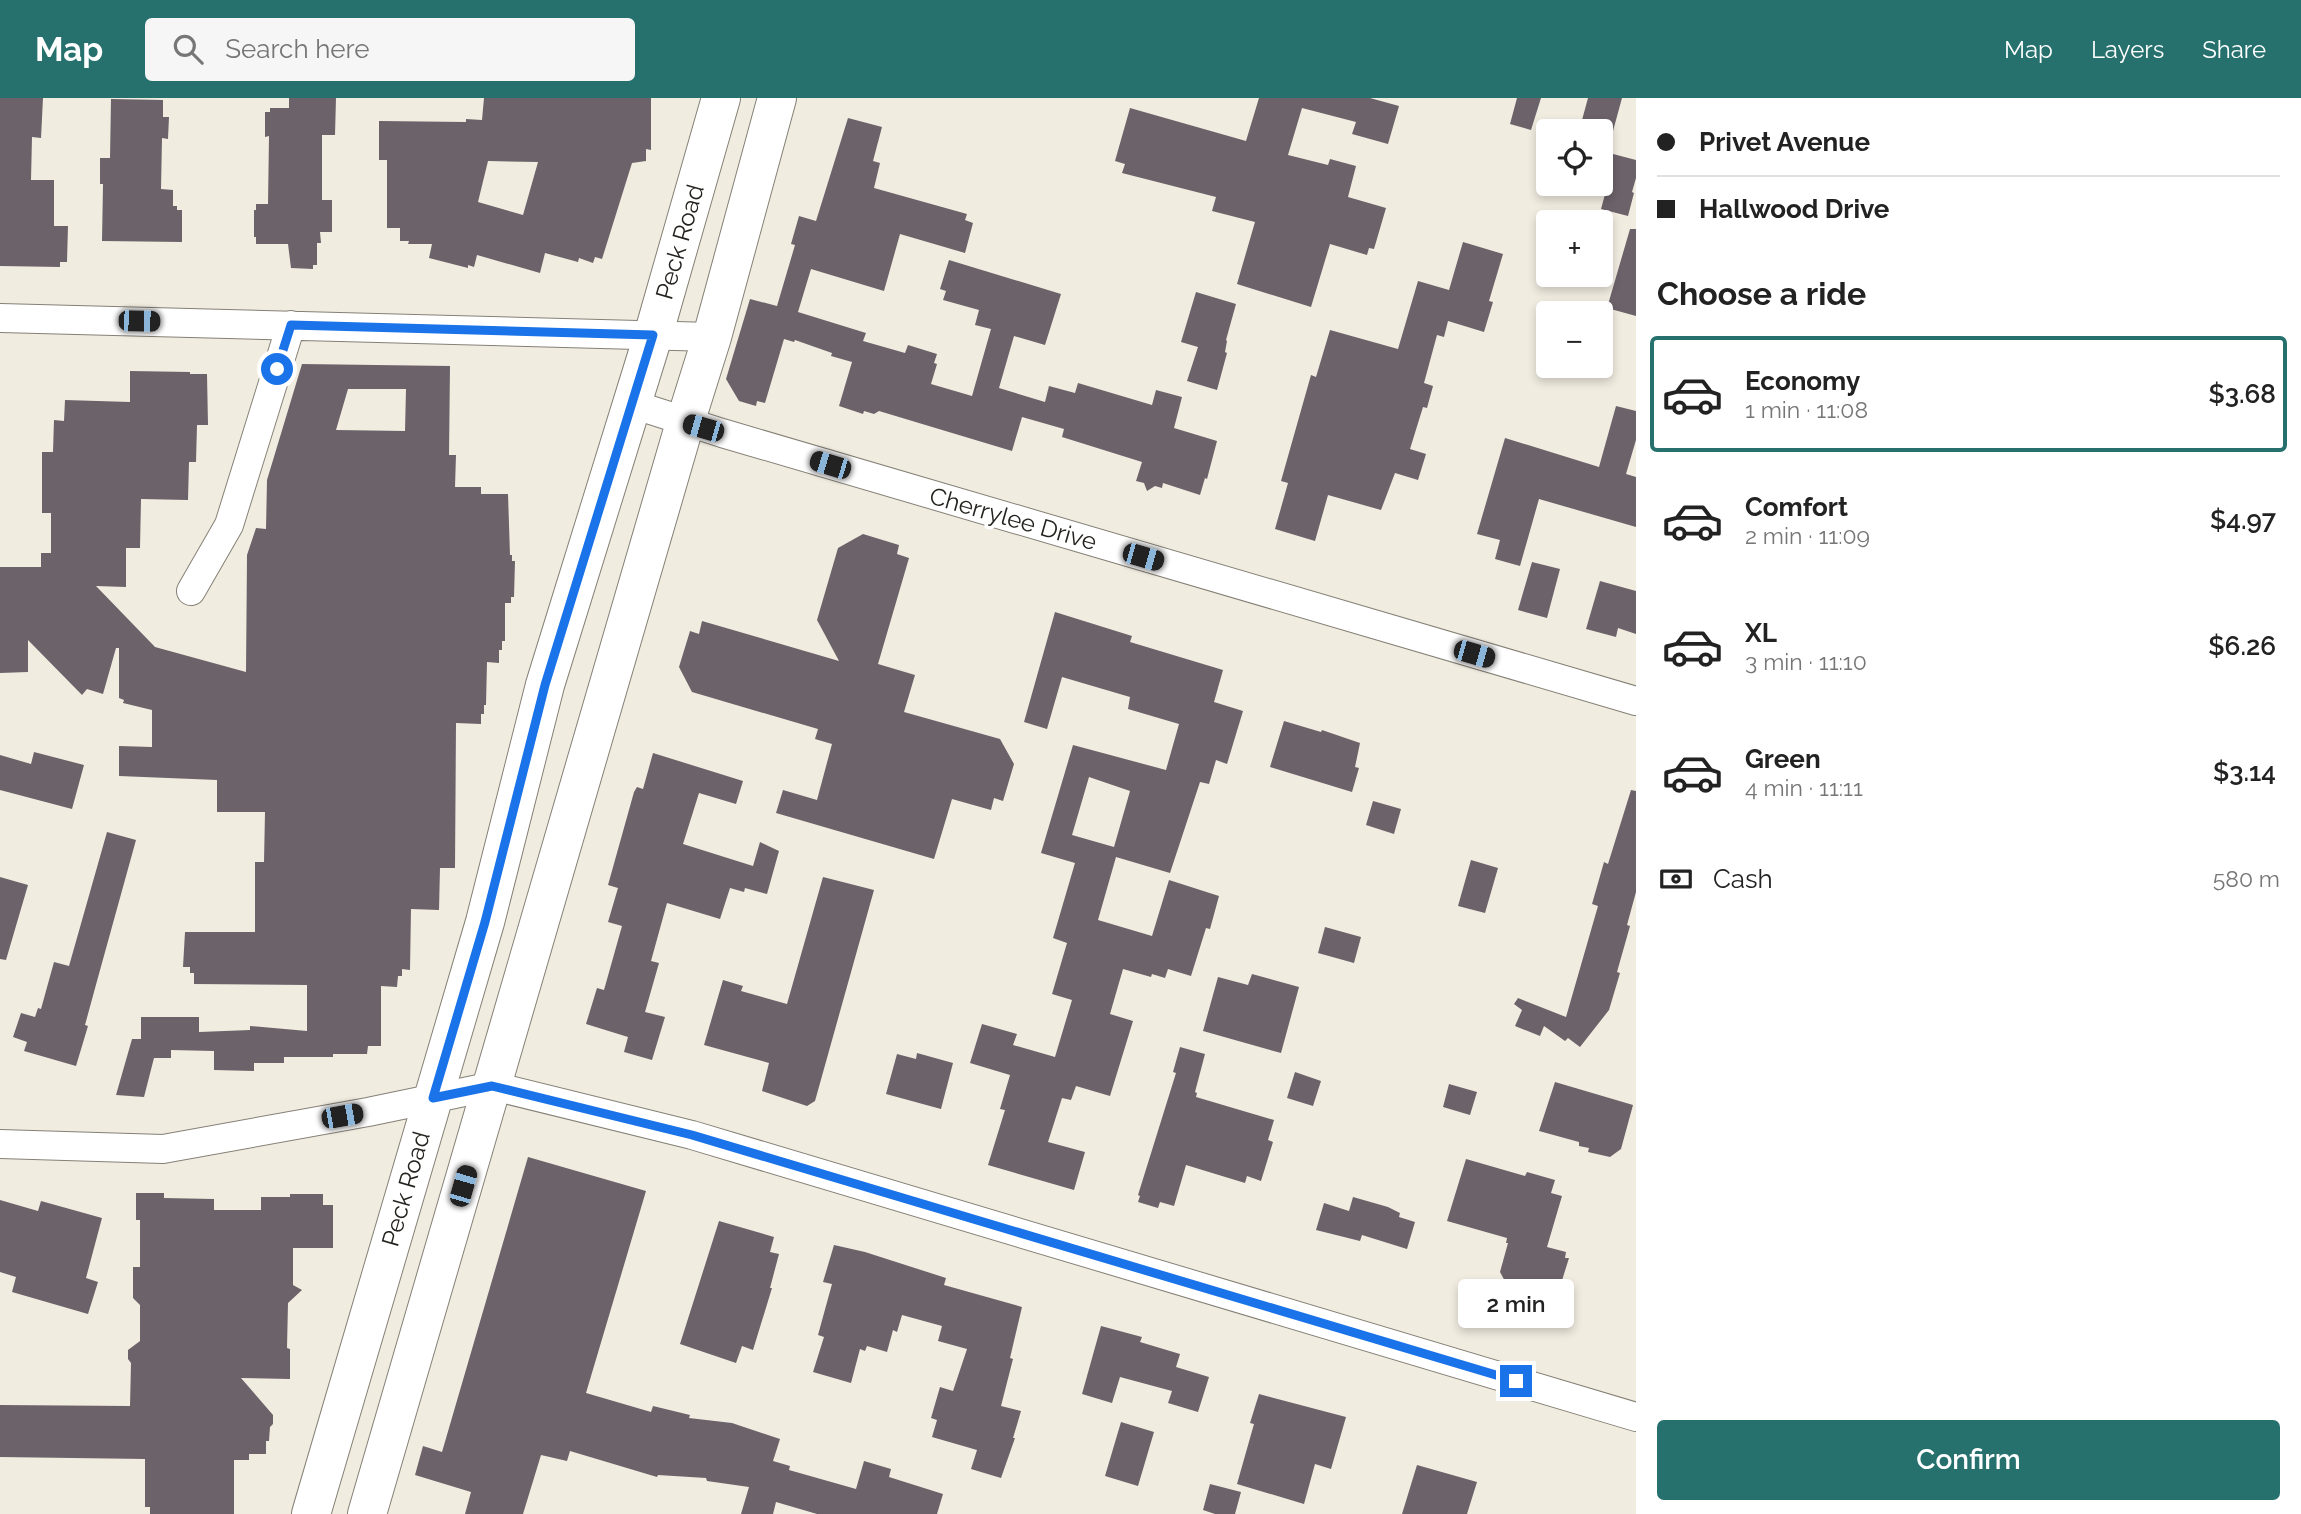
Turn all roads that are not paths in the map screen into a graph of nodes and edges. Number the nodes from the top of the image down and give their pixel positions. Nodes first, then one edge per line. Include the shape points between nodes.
1 (721, 98) edge
2 (777, 98) edge
3 (0, 318) edge
4 (291, 325) junction
5 (653, 335) junction
6 (712, 337) junction
7 (632, 404) junction
8 (685, 423) junction
9 (191, 591) dead end
10 (1636, 701) edge
11 (492, 1086) junction
12 (433, 1098) junction
13 (0, 1144) edge
14 (1636, 1417) edge
15 (311, 1514) edge
16 (367, 1514) edge

1 - 5 main road, Peck Road
2 - 6 main road
3 - 4 street
4 - 5 street
4 - 9 street via 229,525
5 - 6 street
5 - 7 main road, Peck Road
6 - 8 main road
7 - 8 street, Cherrylee Drive
7 - 12 main road, Peck Road via 545,685 485,922
8 - 10 street, Cherrylee Drive
8 - 11 main road
11 - 12 street
11 - 14 street via 692,1135
11 - 16 main road
12 - 13 street via 163,1149
12 - 15 main road, Peck Road

